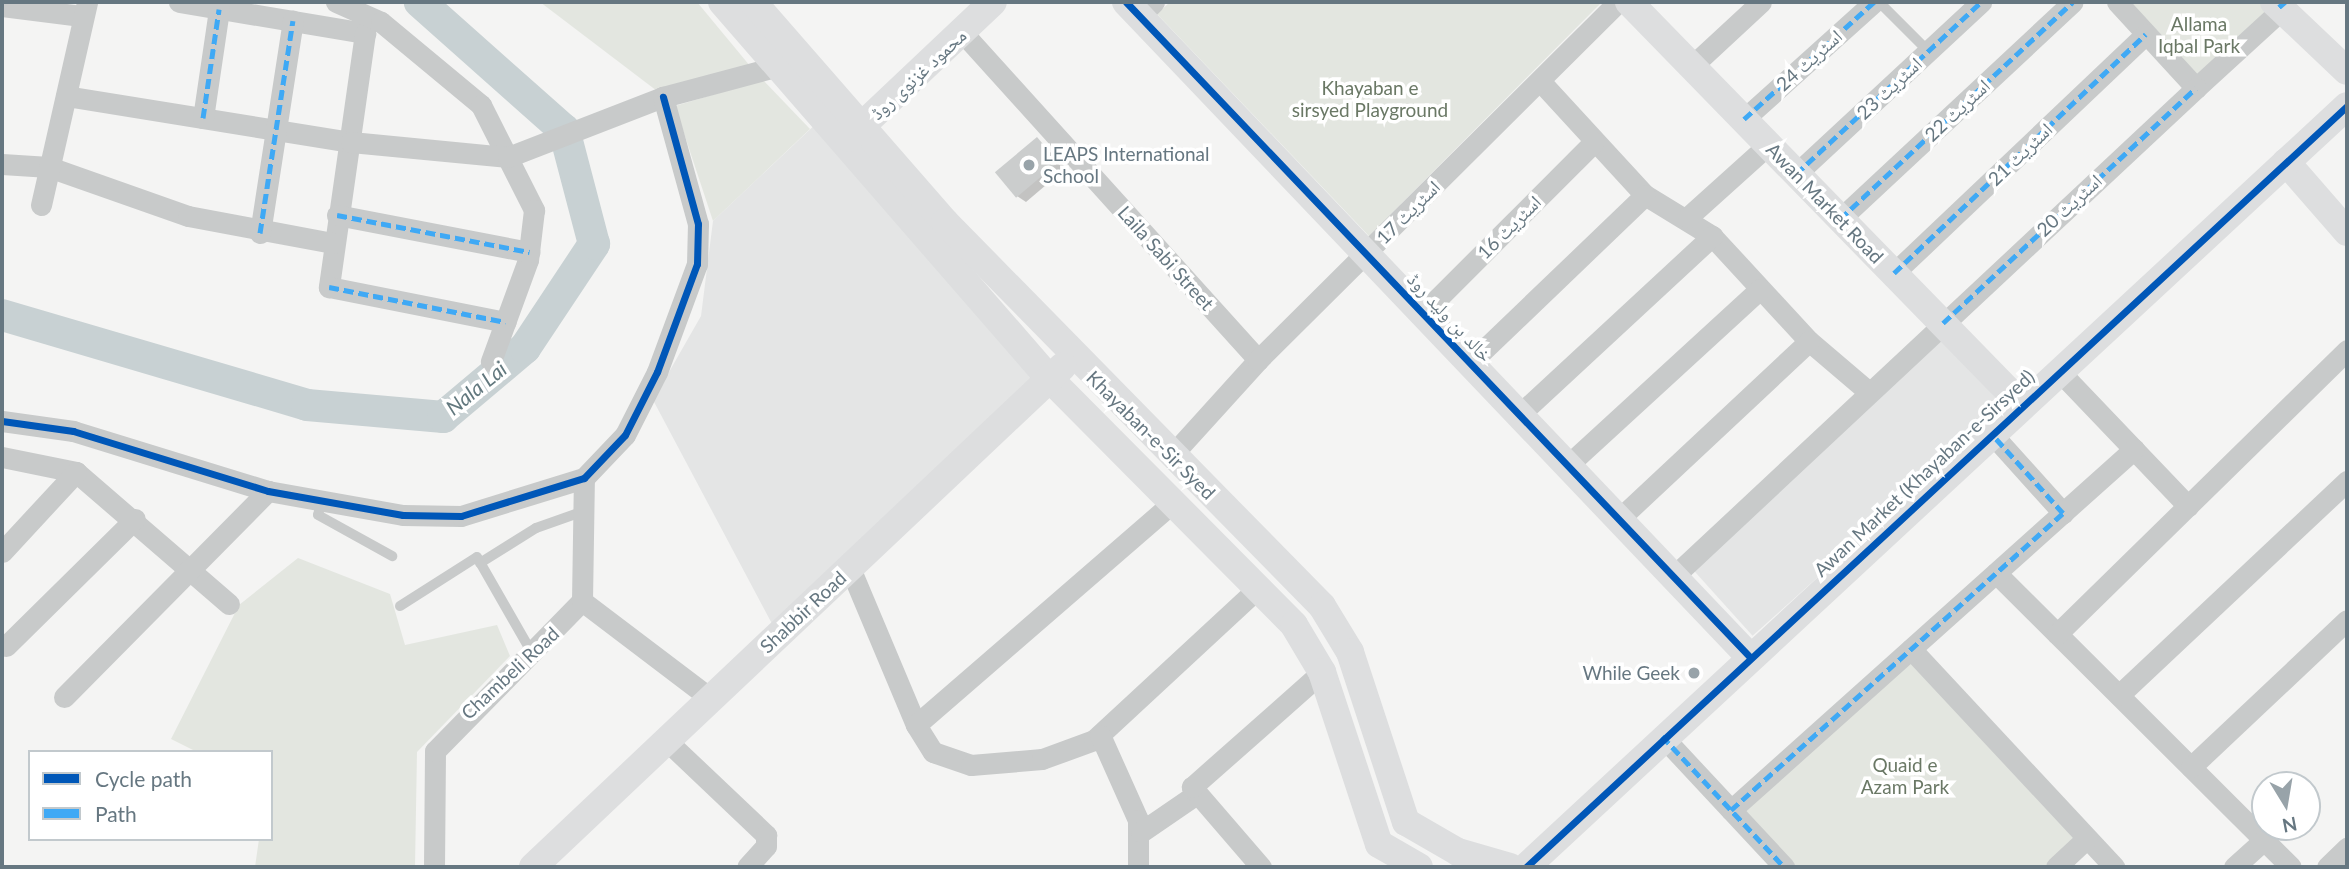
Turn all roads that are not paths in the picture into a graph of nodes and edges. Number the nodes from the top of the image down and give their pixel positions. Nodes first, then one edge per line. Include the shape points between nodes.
1 (179, 2) edge
2 (336, 2) edge
3 (722, 2) edge
4 (753, 2) edge
5 (993, 2) edge
6 (1618, 2) edge
7 (1629, 2) edge
8 (1761, 2) edge
9 (1877, 2) edge
10 (1982, 2) edge
11 (2073, 2) edge
12 (2117, 2) edge
13 (2280, 5) edge
14 (2, 6) edge
15 (1140, 6) edge
16 (84, 9) edge
17 (219, 9) junction
18 (293, 21) junction
19 (962, 32) junction
20 (2146, 34) junction
21 (1928, 51) junction
22 (1692, 66) junction
23 (775, 67) junction
24 (2347, 71) edge
25 (1540, 81) junction
26 (2196, 88) junction
27 (66, 96) junction
28 (658, 99) junction
29 (2347, 106) edge
30 (203, 118) junction
31 (1744, 119) junction
32 (276, 130) junction
33 (852, 136) junction
34 (351, 142) junction
35 (1594, 142) junction
36 (1768, 145) junction
37 (515, 154) junction
38 (2286, 162) junction
39 (2, 164) edge
40 (49, 167) junction
41 (1796, 174) junction
42 (1646, 195) junction
43 (41, 205) dead end
44 (337, 215) junction
45 (1688, 217) junction
46 (1840, 219) junction
47 (2347, 232) edge
48 (260, 233) junction
49 (1712, 236) junction
50 (332, 243) junction
51 (529, 252) junction
52 (1367, 252) junction
53 (1894, 274) junction
54 (1760, 289) junction
55 (1424, 312) junction
56 (506, 322) junction
57 (1943, 323) junction
58 (1809, 341) junction
59 (2347, 350) edge
60 (1073, 357) junction
61 (1258, 360) junction
62 (491, 361) dead end
63 (1471, 362) junction
64 (2059, 371) junction
65 (1050, 379) junction
66 (1869, 392) junction
67 (2022, 405) junction
68 (1520, 414) junction
69 (2, 421) edge
70 (1992, 433) junction
71 (2134, 449) junction
72 (1172, 455) junction
73 (2, 457) edge
74 (1568, 465) junction
75 (76, 472) junction
76 (584, 478) junction
77 (2347, 481) edge
78 (268, 491) junction
79 (322, 498) junction
80 (1172, 503) junction
81 (2188, 506) junction
82 (584, 511) junction
83 (2063, 513) junction
84 (135, 519) junction
85 (1619, 519) junction
86 (2, 552) edge
87 (392, 556) dead end
88 (480, 563) junction
89 (188, 566) junction
90 (850, 568) junction
91 (1996, 573) junction
92 (1674, 576) junction
93 (1259, 587) junction
94 (582, 601) junction
95 (229, 604) dead end
96 (400, 606) dead end
97 (2347, 620) edge
98 (2057, 634) junction
99 (6, 646) dead end
100 (1911, 649) junction
101 (531, 653) junction
102 (1749, 656) junction
103 (1322, 672) junction
104 (2119, 695) junction
105 (64, 697) dead end
106 (711, 699) junction
107 (916, 725) junction
108 (1100, 735) junction
109 (1662, 736) junction
110 (667, 741) junction
111 (2191, 767) junction
112 (1194, 791) junction
113 (1731, 810) junction
114 (2251, 827) edge
115 (1141, 832) junction
116 (2087, 838) junction
117 (2263, 841) edge
118 (2265, 841) edge
119 (2347, 848) edge
120 (434, 867) edge
121 (533, 867) edge
122 (747, 867) edge
123 (1138, 867) edge
124 (1261, 867) edge
125 (1419, 867) edge
126 (1510, 867) edge
127 (1526, 867) edge
128 (1784, 867) edge
129 (2056, 867) edge
130 (2114, 867) edge
131 (2234, 867) edge
132 (2291, 867) edge
133 (2326, 867) edge

1 - 17 street
2 - 37 street via 382,22 481,105
3 - 23 street, Khayaban-e-Sir Syed
4 - 33 street, Khayaban-e-Sir Syed
5 - 19 street, محمود غزنوی روڈ
6 - 25 street, اسٹریٹ 17
7 - 22 street, Awan Market Road
8 - 22 street
9 - 21 lane
9 - 31 street, اسٹریٹ 24
10 - 21 street, اسٹریٹ 23
11 - 46 street, اسٹریٹ 22
12 - 20 street
13 - 24 street
13 - 26 street, اسٹریٹ 20
14 - 16 street
15 - 52 street, خالد بن ولید روڈ
16 - 27 street
17 - 18 street
17 - 30 street
18 - 32 street
18 - 34 street via 365,33
19 - 33 street, محمود غزنوی روڈ
19 - 61 street, Laila Sabi Street
20 - 26 street
20 - 53 street, اسٹریٹ 21
21 - 41 street, اسٹریٹ 23
22 - 31 street, Awan Market Road
23 - 28 street
23 - 33 street, Khayaban-e-Sir Syed
25 - 35 street
25 - 52 street, اسٹریٹ 17
26 - 57 street, اسٹریٹ 20
27 - 30 street
27 - 40 street
28 - 37 street
28 - 76 street via 698,224 697,264 657,372 625,435
29 - 38 street, Awan Market (Khayaban-e-Sirsyed)
30 - 32 street
31 - 36 street, Awan Market Road
32 - 34 street
32 - 48 street
33 - 60 street, Khayaban-e-Sir Syed
33 - 65 street, Khayaban-e-Sir Syed
34 - 37 street
34 - 44 street
35 - 42 street
35 - 55 street, اسٹریٹ 16
36 - 41 street, Awan Market Road
36 - 45 street
37 - 51 street via 534,211
38 - 47 street
38 - 64 street, Awan Market (Khayaban-e-Sirsyed)
39 - 40 street
40 - 43 street
40 - 48 street via 113,194
41 - 46 street, Awan Market Road
42 - 45 street
42 - 63 street
44 - 50 street
44 - 51 street
45 - 49 street
46 - 53 street, Awan Market Road
48 - 50 street
49 - 54 street
49 - 68 street
50 - 56 street via 329,287
51 - 56 street
52 - 55 street, خالد بن ولید روڈ
52 - 61 street, اسٹریٹ 17
53 - 57 street, Awan Market Road
54 - 58 street
54 - 74 street
55 - 63 street, خالد بن ولید روڈ
56 - 62 street
57 - 66 street, اسٹریٹ 20
57 - 67 street, Awan Market Road
58 - 66 street
58 - 85 street
59 - 81 street
60 - 65 street, Shabbir Road
60 - 72 street, Khayaban-e-Sir Syed
61 - 72 street, اسٹریٹ 17
63 - 68 street, خالد بن ولید روڈ
64 - 67 street, Awan Market (Khayaban-e-Sirsyed)
64 - 71 street
65 - 80 street, Khayaban-e-Sir Syed
65 - 90 street, Shabbir Road
66 - 92 street, اسٹریٹ 20
67 - 70 street, Awan Market (Khayaban-e-Sirsyed)
68 - 74 street, خالد بن ولید روڈ
69 - 78 street via 73,431
70 - 83 street
70 - 102 street, Awan Market (Khayaban-e-Sirsyed)
71 - 81 street
71 - 83 street
72 - 126 street, Khayaban-e-Sir Syed via 1338,629 1406,822 1458,852
73 - 75 street
74 - 85 street, خالد بن ولید روڈ
75 - 84 street
75 - 86 street
76 - 79 street via 461,516 403,515
76 - 82 street
77 - 104 street
78 - 79 street
78 - 89 street
79 - 87 lane via 318,515
80 - 93 street, Khayaban-e-Sir Syed
80 - 107 street
81 - 98 street
82 - 88 lane via 536,528
82 - 94 street
83 - 91 street
84 - 89 street
84 - 99 street
85 - 92 street, خالد بن ولید روڈ
88 - 96 lane via 477,557
88 - 101 lane
89 - 95 street
89 - 105 street
90 - 106 street, Shabbir Road
90 - 107 street
91 - 98 street
91 - 100 street
92 - 102 street, خالد بن ولید روڈ
93 - 103 street, Khayaban-e-Sir Syed via 1294,625
93 - 108 street
94 - 101 street, Chambeli Road
94 - 106 street
97 - 111 street
98 - 104 street
100 - 113 street
100 - 116 street
101 - 120 street, Chambeli Road via 435,751
102 - 109 street, Awan Market (Khayaban-e-Sirsyed)
103 - 112 street
103 - 125 street, Khayaban-e-Sir Syed via 1379,844
104 - 111 street
106 - 110 street, Shabbir Road
107 - 108 street via 933,752 971,765 1042,759
108 - 115 street
109 - 113 street
109 - 127 street, Awan Market (Khayaban-e-Sirsyed)
110 - 121 street, Shabbir Road
110 - 122 street via 766,835 766,846
111 - 114 street
112 - 115 street
112 - 124 street
113 - 128 street
115 - 123 street
116 - 129 street
116 - 130 street
117 - 131 street
118 - 132 street
119 - 133 street

